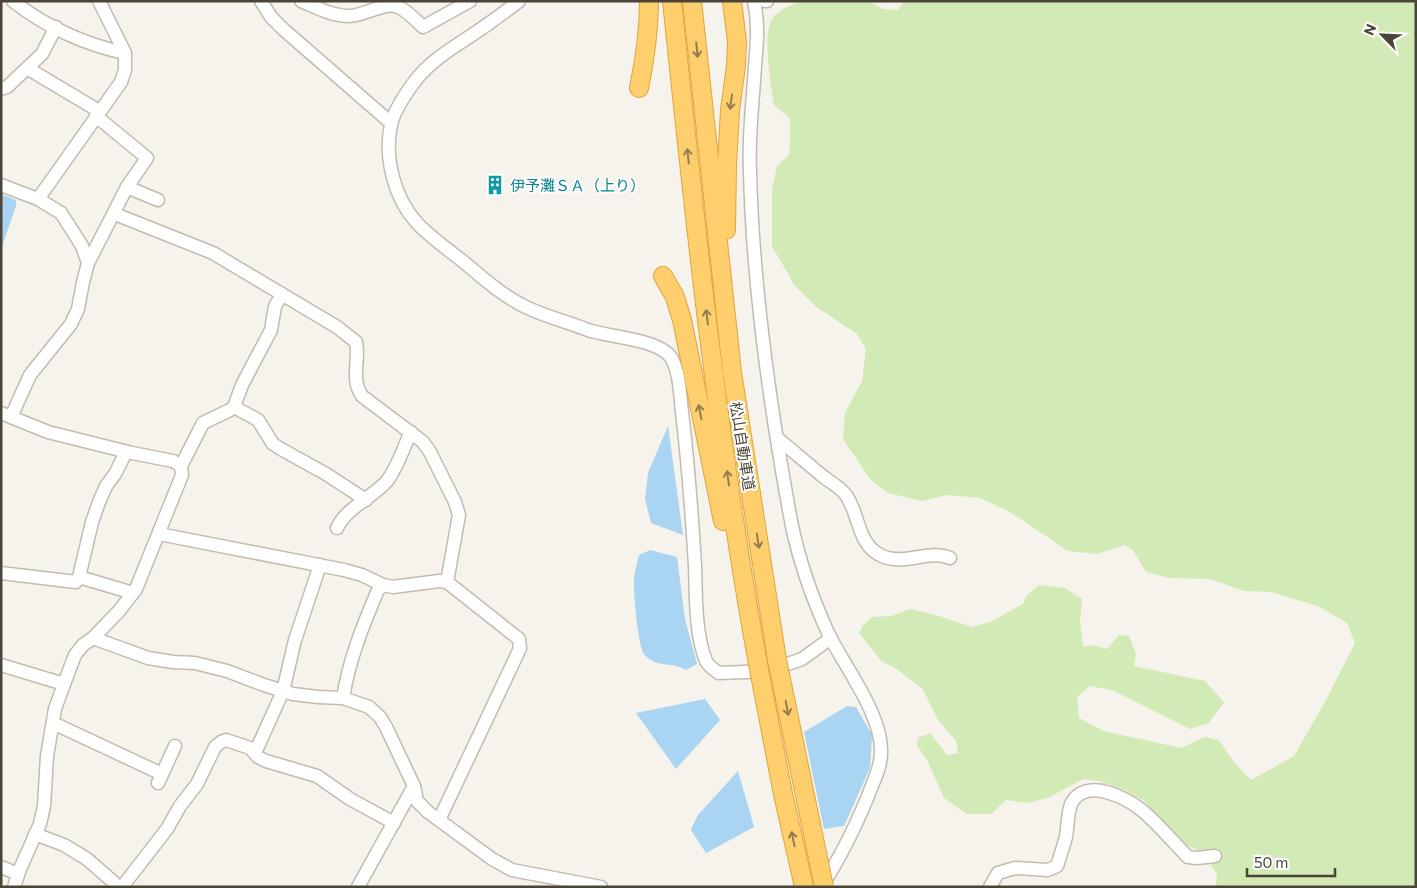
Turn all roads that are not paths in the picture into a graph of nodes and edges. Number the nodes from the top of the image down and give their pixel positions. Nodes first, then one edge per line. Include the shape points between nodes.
1 (13, 1) edge
2 (100, 1) edge
3 (261, 1) edge
4 (301, 1) edge
5 (470, 1) edge
6 (519, 1) edge
7 (649, 1) edge
8 (672, 1) edge
9 (692, 1) edge
10 (732, 1) edge
11 (754, 1) edge
12 (56, 27) junction
13 (125, 53) junction
14 (27, 68) junction
15 (638, 88) dead end
16 (1, 89) edge
17 (97, 114) junction
18 (391, 123) junction
19 (1, 185) edge
20 (127, 187) junction
21 (38, 199) junction
22 (158, 200) dead end
23 (115, 214) junction
24 (88, 264) junction
25 (663, 276) dead end
26 (282, 295) junction
27 (234, 407) junction
28 (6, 415) edge
29 (411, 432) junction
30 (777, 438) junction
31 (126, 452) junction
32 (181, 466) junction
33 (748, 483) junction
34 (366, 500) junction
35 (337, 528) dead end
36 (158, 534) junction
37 (950, 558) dead end
38 (320, 565) junction
39 (1, 572) edge
40 (79, 577) junction
41 (447, 582) junction
42 (383, 585) junction
43 (133, 594) junction
44 (92, 638) junction
45 (831, 638) junction
46 (758, 664) junction
47 (1, 665) edge
48 (64, 684) junction
49 (283, 691) junction
50 (343, 698) junction
51 (52, 723) junction
52 (174, 746) dead end
53 (254, 753) junction
54 (414, 786) junction
55 (439, 820) junction
56 (394, 823) junction
57 (35, 834) junction
58 (1215, 856) dead end
59 (1, 867) edge
60 (18, 874) junction
61 (14, 887) edge
62 (121, 887) edge
63 (358, 887) edge
64 (601, 887) edge
65 (804, 887) edge
66 (822, 887) edge
67 (990, 887) edge

1 - 12 street
2 - 13 street
3 - 18 street via 283,29
4 - 5 street via 335,15 351,16 395,5 423,27
6 - 18 street via 433,62 416,80
7 - 15 highway via 649,28
46 -> 8 highway, 松山自動車道 via 714,380
9 -> 33 highway, 松山自動車道 via 732,372
10 -> 33 highway via 737,42 730,110 726,220 728,274 746,433
11 - 30 street via 758,28 749,169 760,322
12 - 13 street
12 - 14 street via 42,54
13 - 17 street via 121,82
14 - 16 street
14 - 17 street
17 - 20 street via 147,158
17 - 21 street
18 - 45 street via 390,163 396,186 416,222 439,242 505,296 529,309 597,333 645,343 662,349 671,357 683,423 697,613 707,664 719,673 768,671 802,660
19 - 21 street
20 - 22 street
20 - 23 street
21 - 24 street via 61,213 82,246
23 - 24 street
23 - 26 street via 213,253
24 - 28 street via 78,309 71,324 30,376
46 -> 25 highway via 726,531 682,320 675,297
26 - 27 street via 275,306 272,330 242,385
26 - 29 street via 356,342 355,376 362,396
27 - 32 street via 203,423
27 - 34 street via 258,420 273,444
28 - 31 street via 48,432
29 - 34 street via 395,470
29 - 41 street via 430,452 459,515
30 - 37 street via 845,494 865,542 875,552 899,559 936,554
30 - 45 street via 801,564
31 - 32 street via 173,461
31 - 40 street via 99,502
32 - 36 street via 182,475
33 -> 66 highway, 松山自動車道, bridge via 777,660
34 - 35 street via 341,519
36 - 38 street
36 - 43 street
38 - 42 street via 362,575
38 - 49 street via 295,640
39 - 40 street via 76,582
40 - 43 street
41 - 42 street
41 - 55 street via 519,639 520,648
42 - 50 street via 357,641
43 - 44 street
44 - 48 street via 75,655
44 - 49 street via 148,658 227,670
45 - 66 street via 874,720 882,752 878,771 853,831
65 -> 46 highway, 松山自動車道, bridge
47 - 48 street
48 - 51 street
49 - 50 street
49 - 53 street
50 - 54 street via 369,707 380,717
51 - 52 street via 160,778
51 - 57 street via 44,806
53 - 56 street via 266,761 317,776
53 - 62 street via 250,748 226,740 215,747 194,789
54 - 55 street via 417,801
54 - 56 street
55 - 64 street via 512,870
56 - 63 street
57 - 60 street
57 - 62 street via 64,845 87,859
58 - 67 street via 1188,857 1144,811 1121,797 1090,790 1073,802 1056,866 1048,870 1006,870 998,873
59 - 60 street
60 - 61 street

